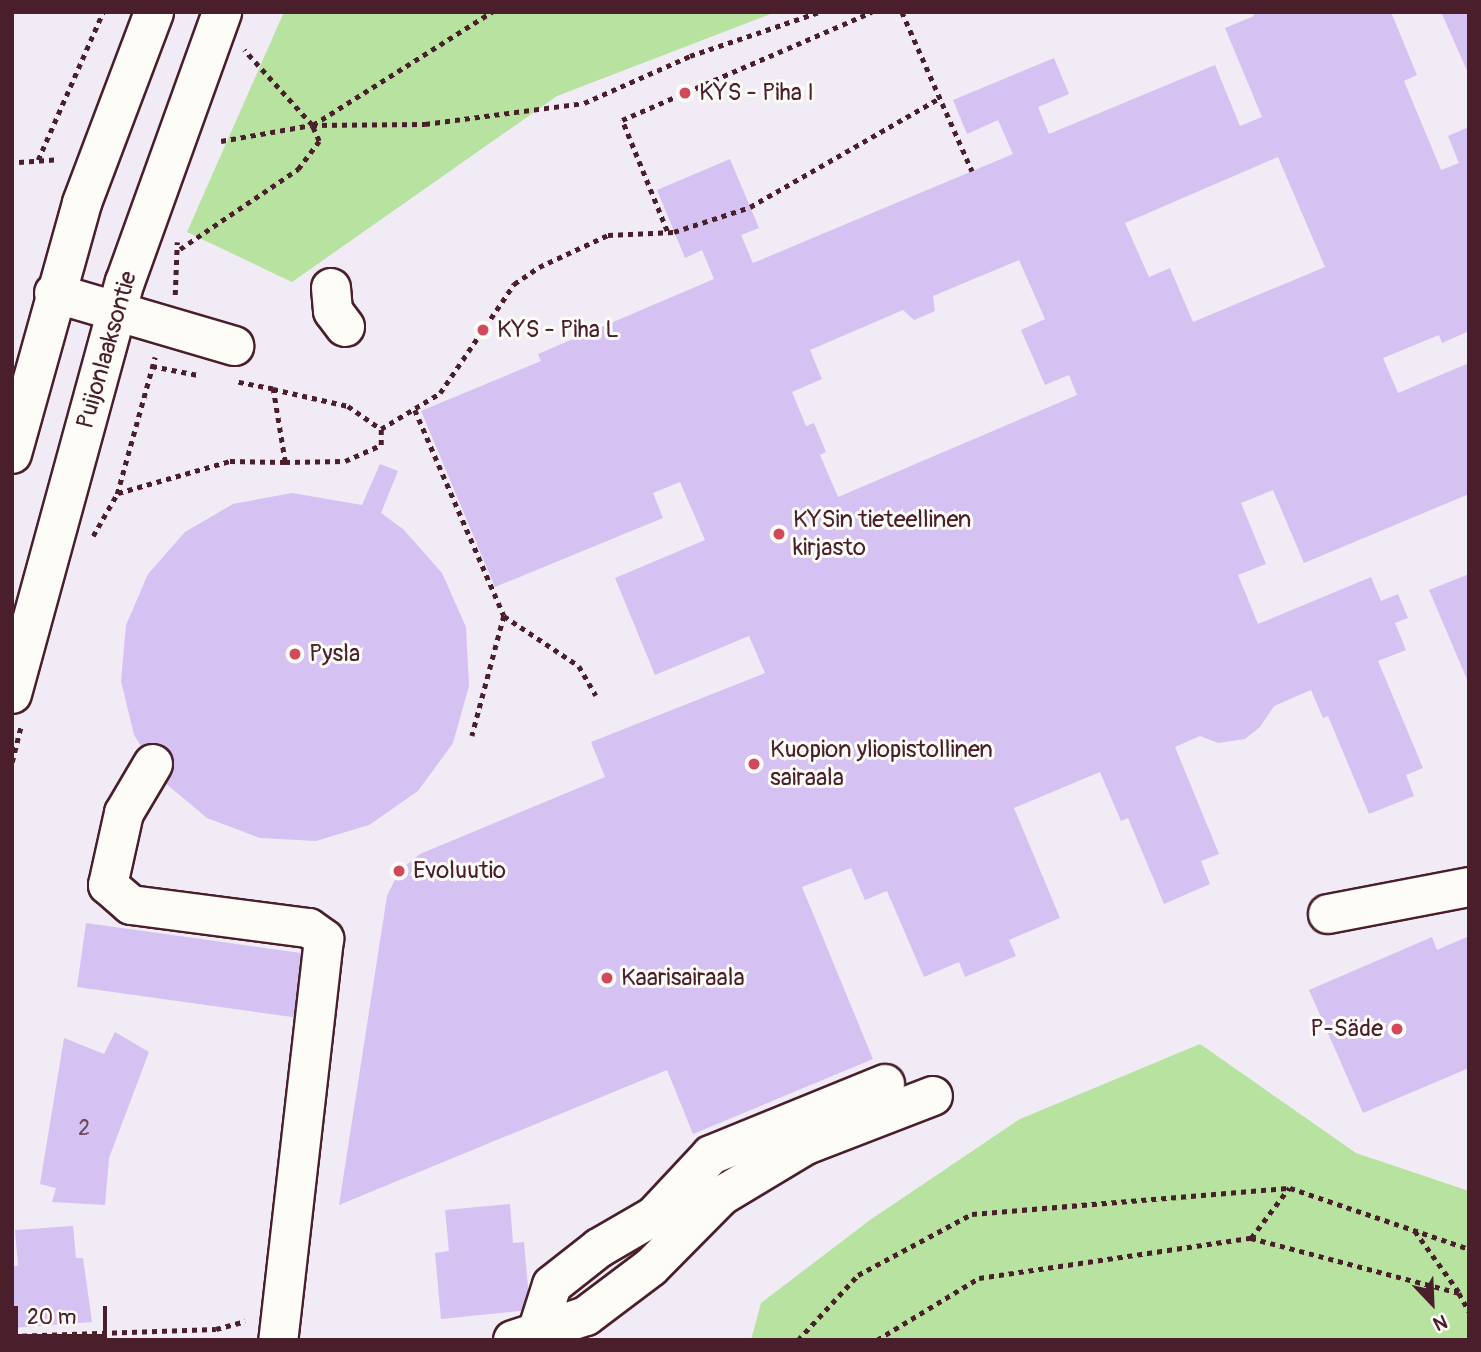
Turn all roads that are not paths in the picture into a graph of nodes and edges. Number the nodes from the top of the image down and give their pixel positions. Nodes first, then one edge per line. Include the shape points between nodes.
1 (154, 12) edge
2 (222, 12) edge
3 (57, 282) junction
4 (331, 288) dead end
5 (121, 298) junction
6 (345, 327) dead end
7 (233, 364) road end
8 (12, 454) edge
9 (12, 694) edge
10 (153, 764) dead end
11 (1469, 887) edge
12 (1328, 914) dead end
13 (885, 1084) dead end
14 (933, 1096) dead end
15 (280, 1326) edge
16 (525, 1336) edge

1 - 3 main road
2 - 5 main road, Puijonlaaksontie
3 - 5 main road
3 - 8 main road
4 - 6 main road via 333,312
5 - 7 main road
5 - 9 main road, Puijonlaaksontie
10 - 15 main road via 124,813 108,885 131,905 309,928 324,939
11 - 12 main road
13 - 16 main road via 711,1155 654,1216 599,1248 551,1286
14 - 16 main road via 785,1158 721,1196 650,1267 586,1316

